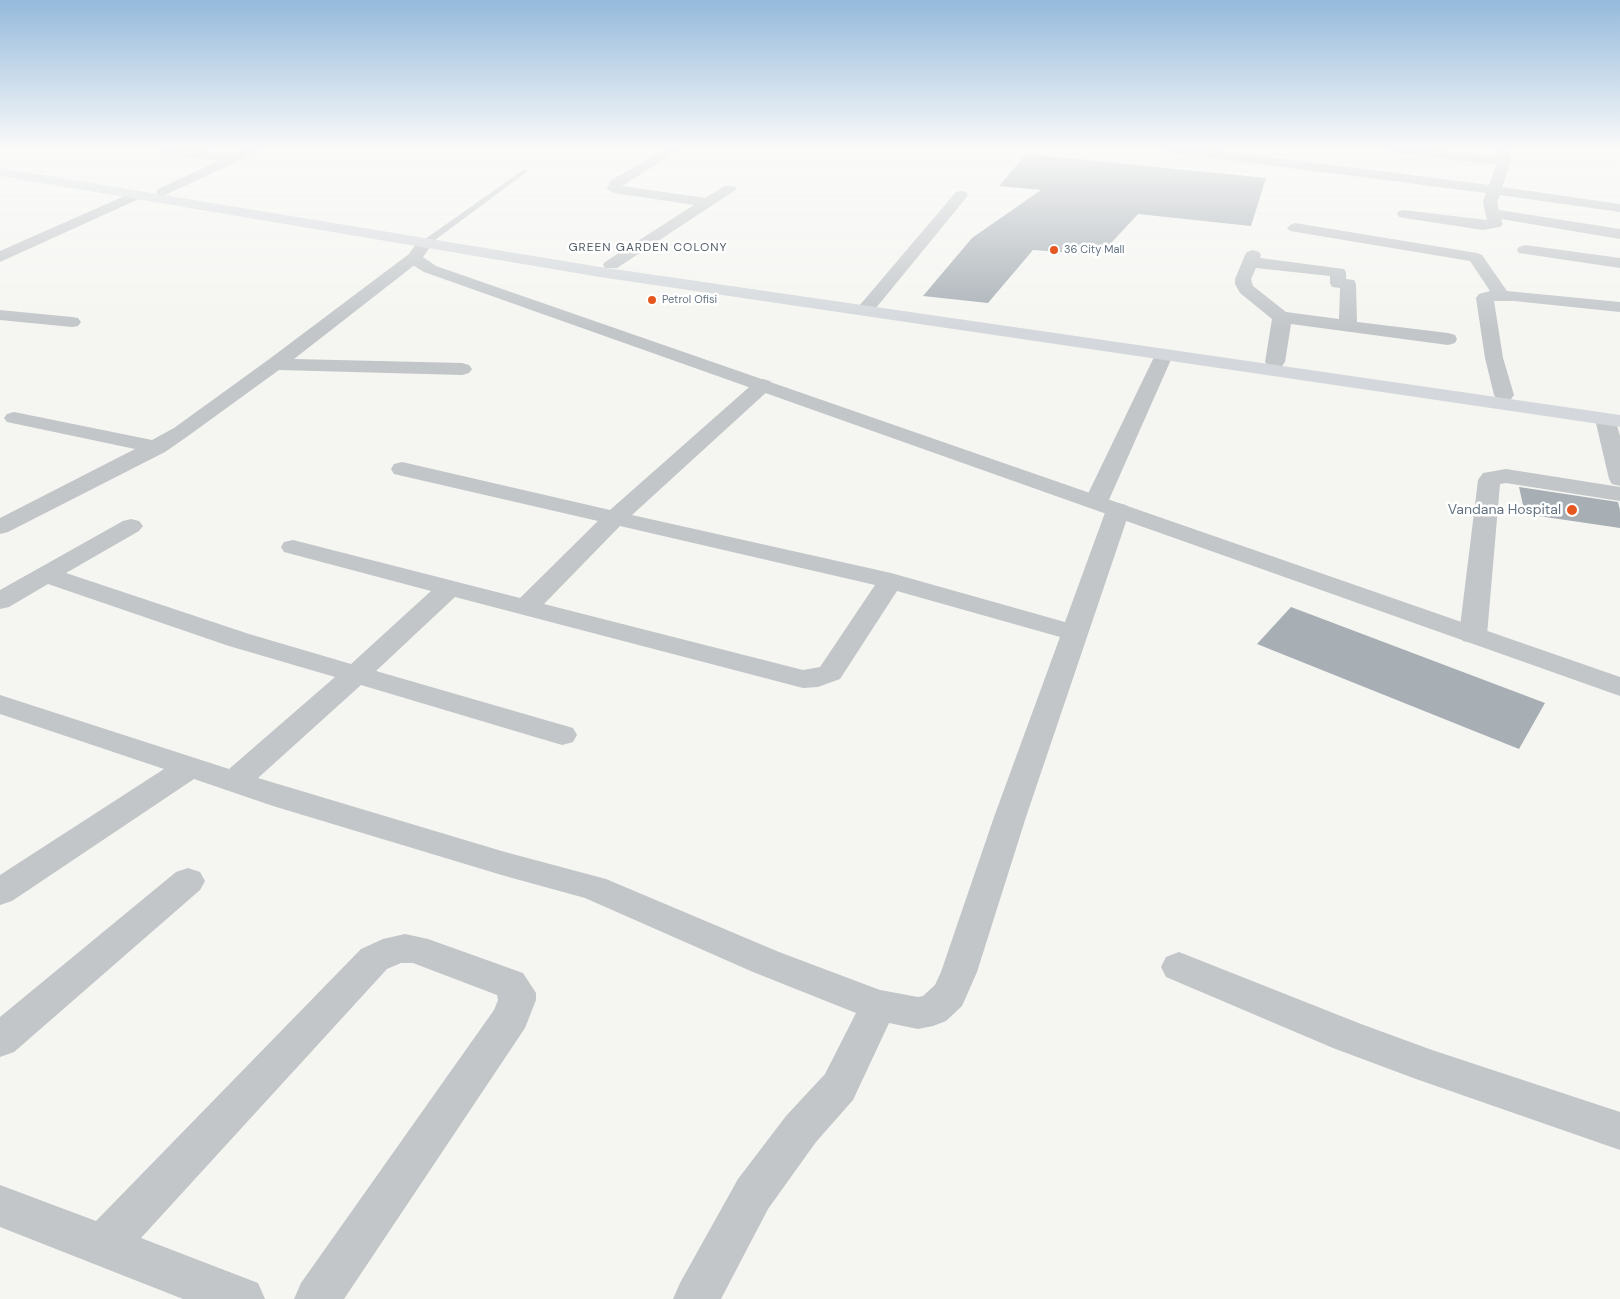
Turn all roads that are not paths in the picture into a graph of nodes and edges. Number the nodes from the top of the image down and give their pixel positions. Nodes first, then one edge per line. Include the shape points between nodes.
1 (106, 209) edge
2 (213, 209) edge
3 (243, 209) edge
4 (474, 209) edge
5 (698, 209) edge
6 (950, 209) edge
7 (1491, 209) edge
8 (1491, 213) junction
9 (1404, 214) dead end
10 (1295, 228) dead end
11 (1620, 234) edge
12 (424, 246) junction
13 (1525, 250) dead end
14 (0, 257) edge
15 (1620, 262) edge
16 (611, 265) junction
17 (1501, 295) junction
18 (868, 307) junction
19 (1620, 308) edge
20 (0, 315) edge
21 (1281, 317) junction
22 (72, 322) dead end
23 (1348, 326) junction
24 (1448, 339) dead end
25 (1164, 355) junction
26 (1275, 362) junction
27 (275, 364) junction
28 (1254, 364) junction
29 (462, 369) dead end
30 (763, 385) junction
31 (1504, 395) junction
32 (1615, 417) edge
33 (14, 418) dead end
34 (157, 447) junction
35 (402, 469) dead end
36 (1620, 479) edge
37 (1620, 494) edge
38 (1107, 506) junction
39 (616, 517) junction
40 (131, 526) dead end
41 (0, 527) edge
42 (293, 548) dead end
43 (46, 575) junction
44 (891, 582) junction
45 (448, 589) junction
46 (0, 601) edge
47 (525, 608) junction
48 (1075, 633) junction
49 (1473, 635) junction
50 (356, 674) junction
51 (1620, 687) edge
52 (0, 704) edge
53 (562, 734) dead end
54 (190, 767) junction
55 (234, 782) junction
56 (188, 881) dead end
57 (0, 892) edge
58 (1179, 967) dead end
59 (878, 1004) junction
60 (0, 1040) edge
61 (1620, 1131) edge
62 (0, 1206) edge
63 (103, 1246) junction
64 (242, 1299) edge
65 (317, 1299) edge
66 (696, 1299) edge

1 - 14 street
2 - 12 highway
3 - 12 highway
4 - 12 lane
5 - 16 street
6 - 18 street
7 - 8 street
8 - 9 street via 1495,223 1487,225
8 - 11 street
10 - 17 street via 1471,256 1476,258
12 - 16 highway
12 - 18 highway
12 - 27 street
12 - 30 street via 417,261 430,269
13 - 15 street
16 - 18 highway
17 - 19 street
17 - 31 street via 1485,300 1494,358
18 - 25 highway
18 - 28 highway
20 - 22 street
21 - 23 street
21 - 23 street via 1243,284 1252,259 1338,272 1338,283 1348,284
21 - 26 street
23 - 24 street
25 - 28 highway
25 - 38 street
26 - 28 highway
26 - 31 highway
27 - 29 street
27 - 34 street
28 - 32 highway
30 - 38 street
30 - 39 street
31 - 32 highway
32 - 36 street
33 - 34 street
34 - 41 street
35 - 39 street
37 - 49 street via 1506,476 1491,478
38 - 48 street
38 - 49 street
39 - 44 street
39 - 47 street
40 - 43 street
42 - 45 street
43 - 46 street
43 - 50 street via 239,640
44 - 47 street via 830,673 811,679
44 - 48 street
45 - 47 street
45 - 50 street
48 - 59 street via 949,995 933,1010 918,1013
49 - 51 street
50 - 53 street
50 - 55 street
52 - 54 street
54 - 55 street
54 - 57 street
55 - 59 street via 594,888 766,962
56 - 60 street
58 - 61 street via 1430,1067
59 - 66 street via 839,1087 801,1130 753,1194
62 - 63 street
63 - 64 street
63 - 65 street via 374,959 396,949 415,949 510,984 517,993 512,1017

